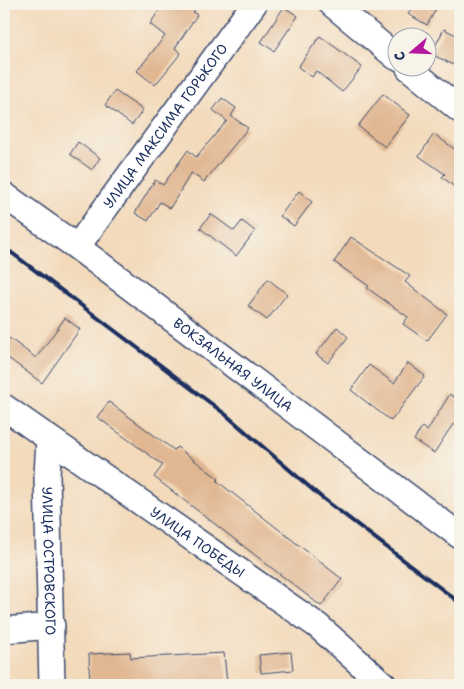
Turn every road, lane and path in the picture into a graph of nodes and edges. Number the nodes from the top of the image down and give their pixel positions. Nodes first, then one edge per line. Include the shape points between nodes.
1 (254, 4) edge
2 (332, 4) edge
3 (386, 49) edge
4 (421, 78) edge
5 (460, 110) edge
6 (4, 195) edge
7 (77, 246) junction
8 (4, 407) edge
9 (49, 439) junction
10 (456, 523) edge
11 (52, 626) junction
12 (4, 630) edge
13 (52, 685) edge
14 (384, 685) edge

1 - 7 street, УЛИЦА МАКСИМА ГОРЬКОГО
2 - 3 street
4 - 5 street
6 - 7 street, ВОКЗАЛЬНАЯ УЛИЦА
7 - 10 street, ВОКЗАЛЬНАЯ УЛИЦА
8 - 9 street, УЛИЦА ПОБЕДЫ
9 - 11 street, УЛИЦА ОСТРОВСКОГО via 47,476
9 - 14 street, УЛИЦА ПОБЕДЫ via 318,626
11 - 12 street
11 - 13 street, УЛИЦА ОСТРОВСКОГО

